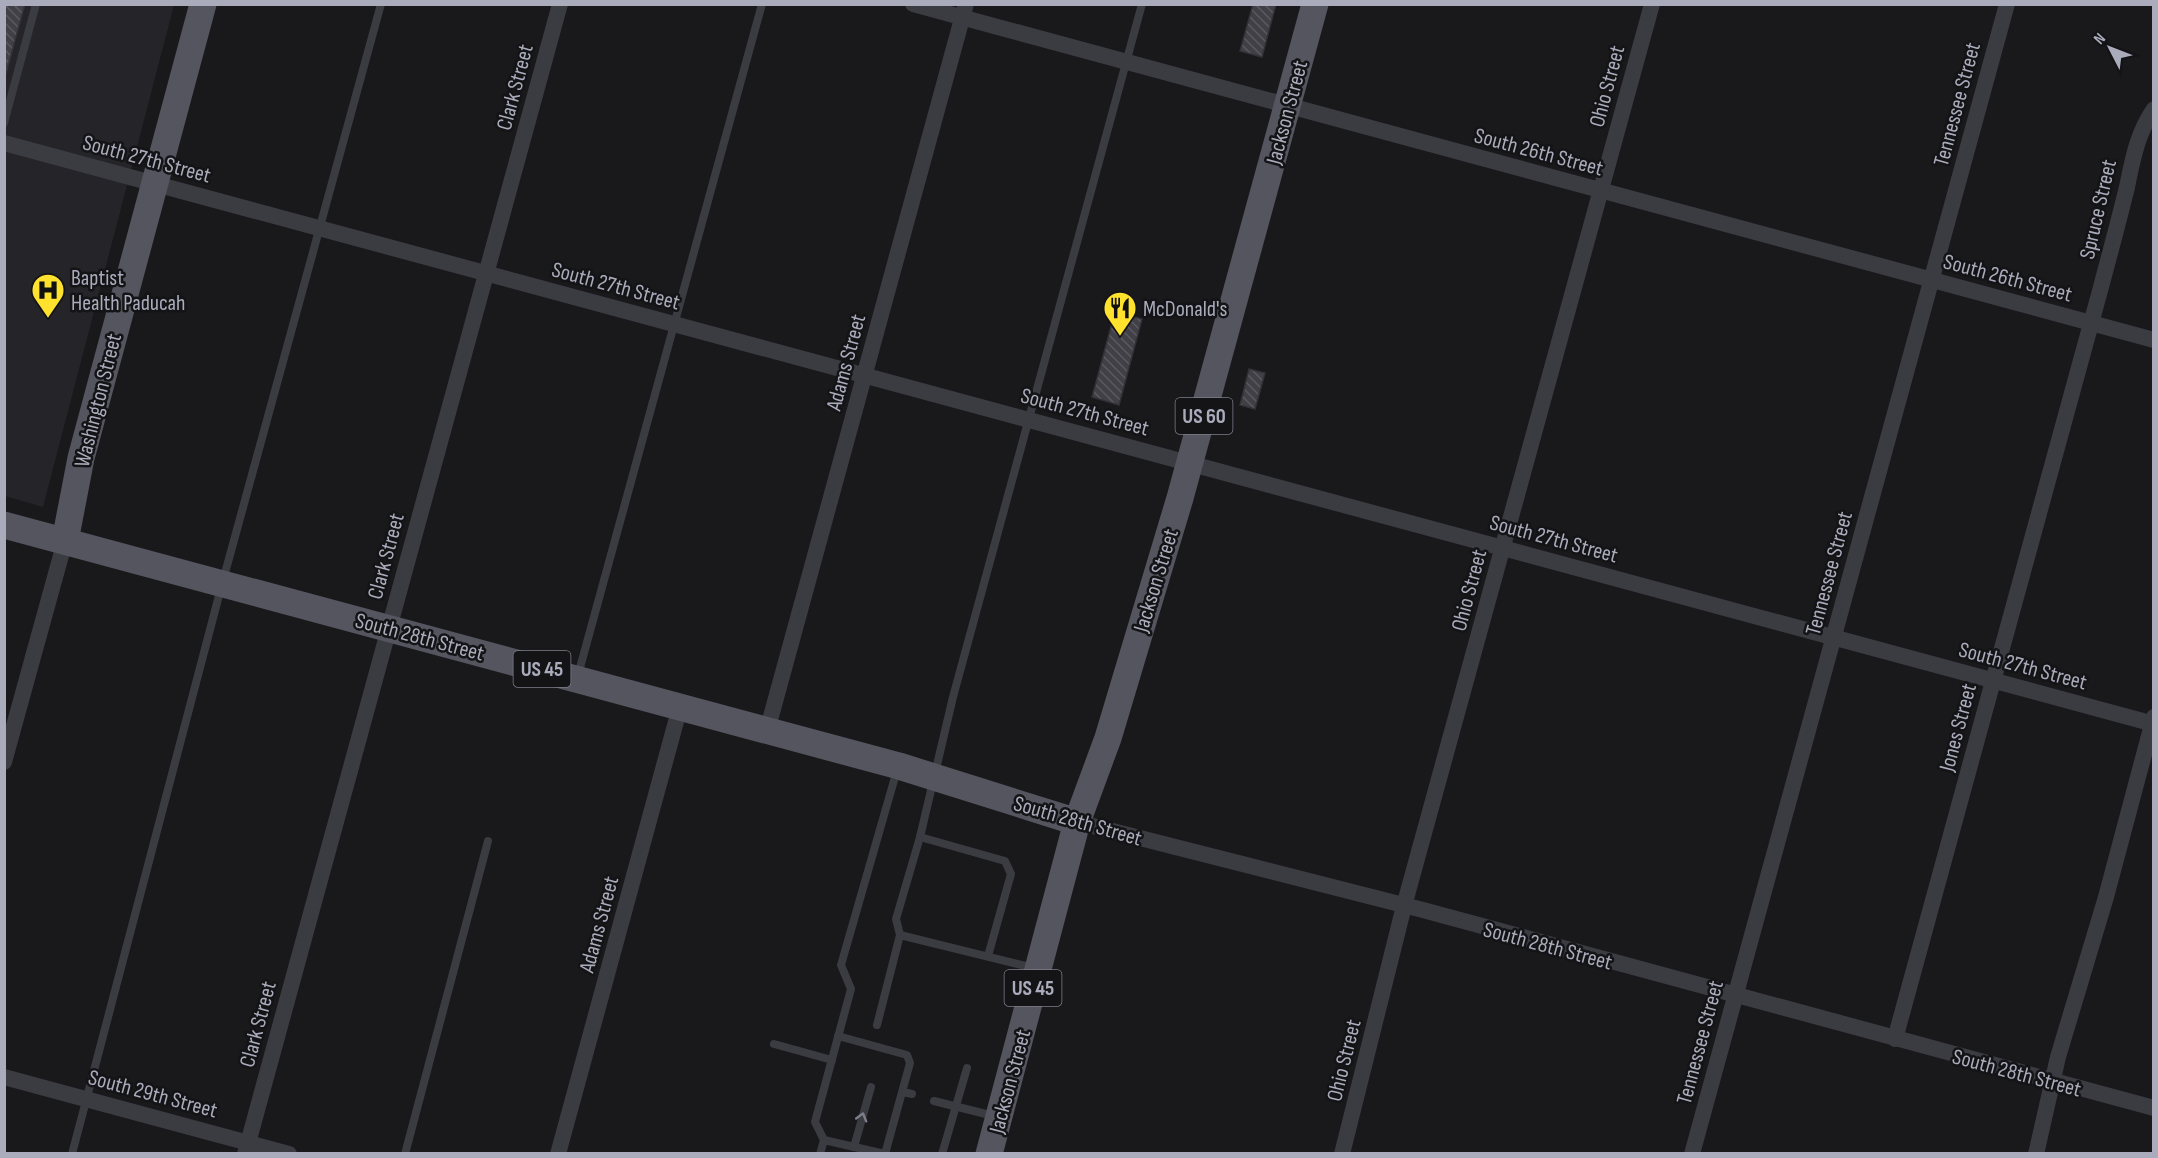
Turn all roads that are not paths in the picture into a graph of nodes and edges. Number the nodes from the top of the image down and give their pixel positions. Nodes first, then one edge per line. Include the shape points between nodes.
1 (36, 4) edge
2 (203, 4) edge
3 (381, 4) edge
4 (560, 4) edge
5 (762, 4) edge
6 (913, 4) edge
7 (1142, 4) edge
8 (1315, 4) edge
9 (1652, 4) edge
10 (2007, 4) edge
11 (964, 11) edge
12 (1127, 62) junction
13 (1287, 106) junction
14 (2154, 109) edge
15 (4, 123) edge
16 (4, 143) edge
17 (153, 183) junction
18 (1601, 190) junction
19 (320, 228) junction
20 (486, 273) junction
21 (1931, 280) junction
22 (2091, 323) junction
23 (674, 324) junction
24 (2154, 340) edge
25 (864, 375) junction
26 (1029, 420) junction
27 (1190, 463) junction
28 (4, 525) edge
29 (65, 541) junction
30 (1503, 548) junction
31 (222, 584) junction
32 (389, 627) junction
33 (1833, 637) junction
34 (577, 679) junction
35 (1993, 680) junction
36 (681, 707) junction
37 (2153, 721) edge
38 (767, 731) junction
39 (4, 762) edge
40 (898, 766) junction
41 (933, 777) junction
42 (1077, 822) junction
43 (920, 837) junction
44 (488, 841) dead end
45 (1404, 906) junction
46 (900, 934) junction
47 (988, 956) junction
48 (1038, 969) junction
49 (1735, 996) junction
50 (877, 1025) dead end
51 (838, 1036) junction
52 (1895, 1039) junction
53 (774, 1044) dead end
54 (883, 1048) junction
55 (880, 1058) dead end
56 (832, 1060) junction
57 (967, 1068) dead end
58 (4, 1077) edge
59 (2052, 1081) junction
60 (871, 1087) dead end
61 (903, 1092) junction
62 (912, 1095) dead end
63 (87, 1099) junction
64 (934, 1101) dead end
65 (956, 1106) junction
66 (2154, 1108) edge
67 (999, 1117) junction
68 (824, 1140) junction
69 (854, 1147) junction
70 (246, 1148) edge
71 (72, 1154) edge
72 (289, 1154) edge
73 (405, 1154) edge
74 (558, 1154) edge
75 (820, 1154) edge
76 (885, 1154) edge
77 (942, 1154) edge
78 (989, 1154) edge
79 (1342, 1154) edge
80 (1692, 1154) edge
81 (2036, 1154) edge

1 - 15 lane
2 - 17 main road, Washington Street
3 - 19 lane
4 - 20 street, Clark Street
5 - 23 lane
6 - 11 street, South 26th Street
7 - 12 lane
8 - 13 main road, Jackson Street / US 60
9 - 18 street, Ohio Street
10 - 21 street, Tennessee Street
11 - 12 street, South 26th Street
11 - 25 street, Adams Street
12 - 13 street, South 26th Street
12 - 26 lane
13 - 18 street, South 26th Street
13 - 27 main road, Jackson Street / US 60
14 - 22 street, Spruce Street via 2130,164
16 - 17 street, South 27th Street
17 - 19 street, South 27th Street
17 - 29 main road, Washington Street via 81,458
18 - 21 street, South 26th Street
18 - 30 street, Ohio Street
19 - 20 street, South 27th Street
19 - 31 lane
20 - 23 street, South 27th Street
20 - 32 street, Clark Street
21 - 22 street, South 26th Street
21 - 33 street, Tennessee Street
22 - 24 street, South 26th Street
22 - 35 street, Jones Street
23 - 25 street, South 27th Street
23 - 34 lane
25 - 26 street, South 27th Street
25 - 38 street, Adams Street
26 - 27 street, South 27th Street
26 - 41 lane
27 - 30 street, South 27th Street
27 - 42 main road, Jackson Street / US 60 via 1108,738
28 - 29 main road, South 28th Street / US 45
29 - 31 main road, South 28th Street / US 45
29 - 39 street, Washington Street
30 - 33 street, South 27th Street
30 - 45 street, Ohio Street
31 - 32 main road, South 28th Street / US 45
31 - 63 lane
32 - 34 main road, South 28th Street / US 45
32 - 70 street, Clark Street
33 - 35 street, South 27th Street
33 - 49 street, Tennessee Street
34 - 36 main road, South 28th Street / US 45
35 - 37 street, South 27th Street
35 - 52 street, Jones Street
36 - 38 main road, South 28th Street / US 45
36 - 74 street, Adams Street
37 - 59 street
38 - 40 main road, South 28th Street / US 45
40 - 41 main road, South 28th Street / US 45
40 - 51 lane via 841,965 851,989
41 - 42 main road, South 28th Street / US 45
41 - 43 lane
42 - 45 street, South 28th Street
42 - 48 main road, Jackson Street / US 45
43 - 46 lane via 896,919
43 - 47 lane via 1005,861 1011,874
44 - 73 lane
45 - 49 street, South 28th Street
45 - 79 street, Ohio Street
46 - 47 lane
46 - 50 lane
47 - 48 lane
48 - 67 main road, Jackson Street / US 45
49 - 52 street, South 28th Street
49 - 80 street, Tennessee Street
51 - 54 lane
51 - 56 lane
52 - 59 street, South 28th Street
53 - 56 lane
54 - 55 lane
54 - 61 lane via 907,1055 910,1063
56 - 68 lane via 815,1122
57 - 65 lane
58 - 63 street, South 29th Street
59 - 66 street, South 28th Street
59 - 81 street
69 -> 60 lane
61 - 62 lane
61 - 76 lane
63 - 70 street, South 29th Street
63 - 71 lane
64 - 65 lane
65 - 67 lane
65 - 77 lane
67 - 78 main road, Jackson Street / US 45
68 - 69 lane
68 - 75 lane
69 - 76 lane
70 - 72 street, South 29th Street

